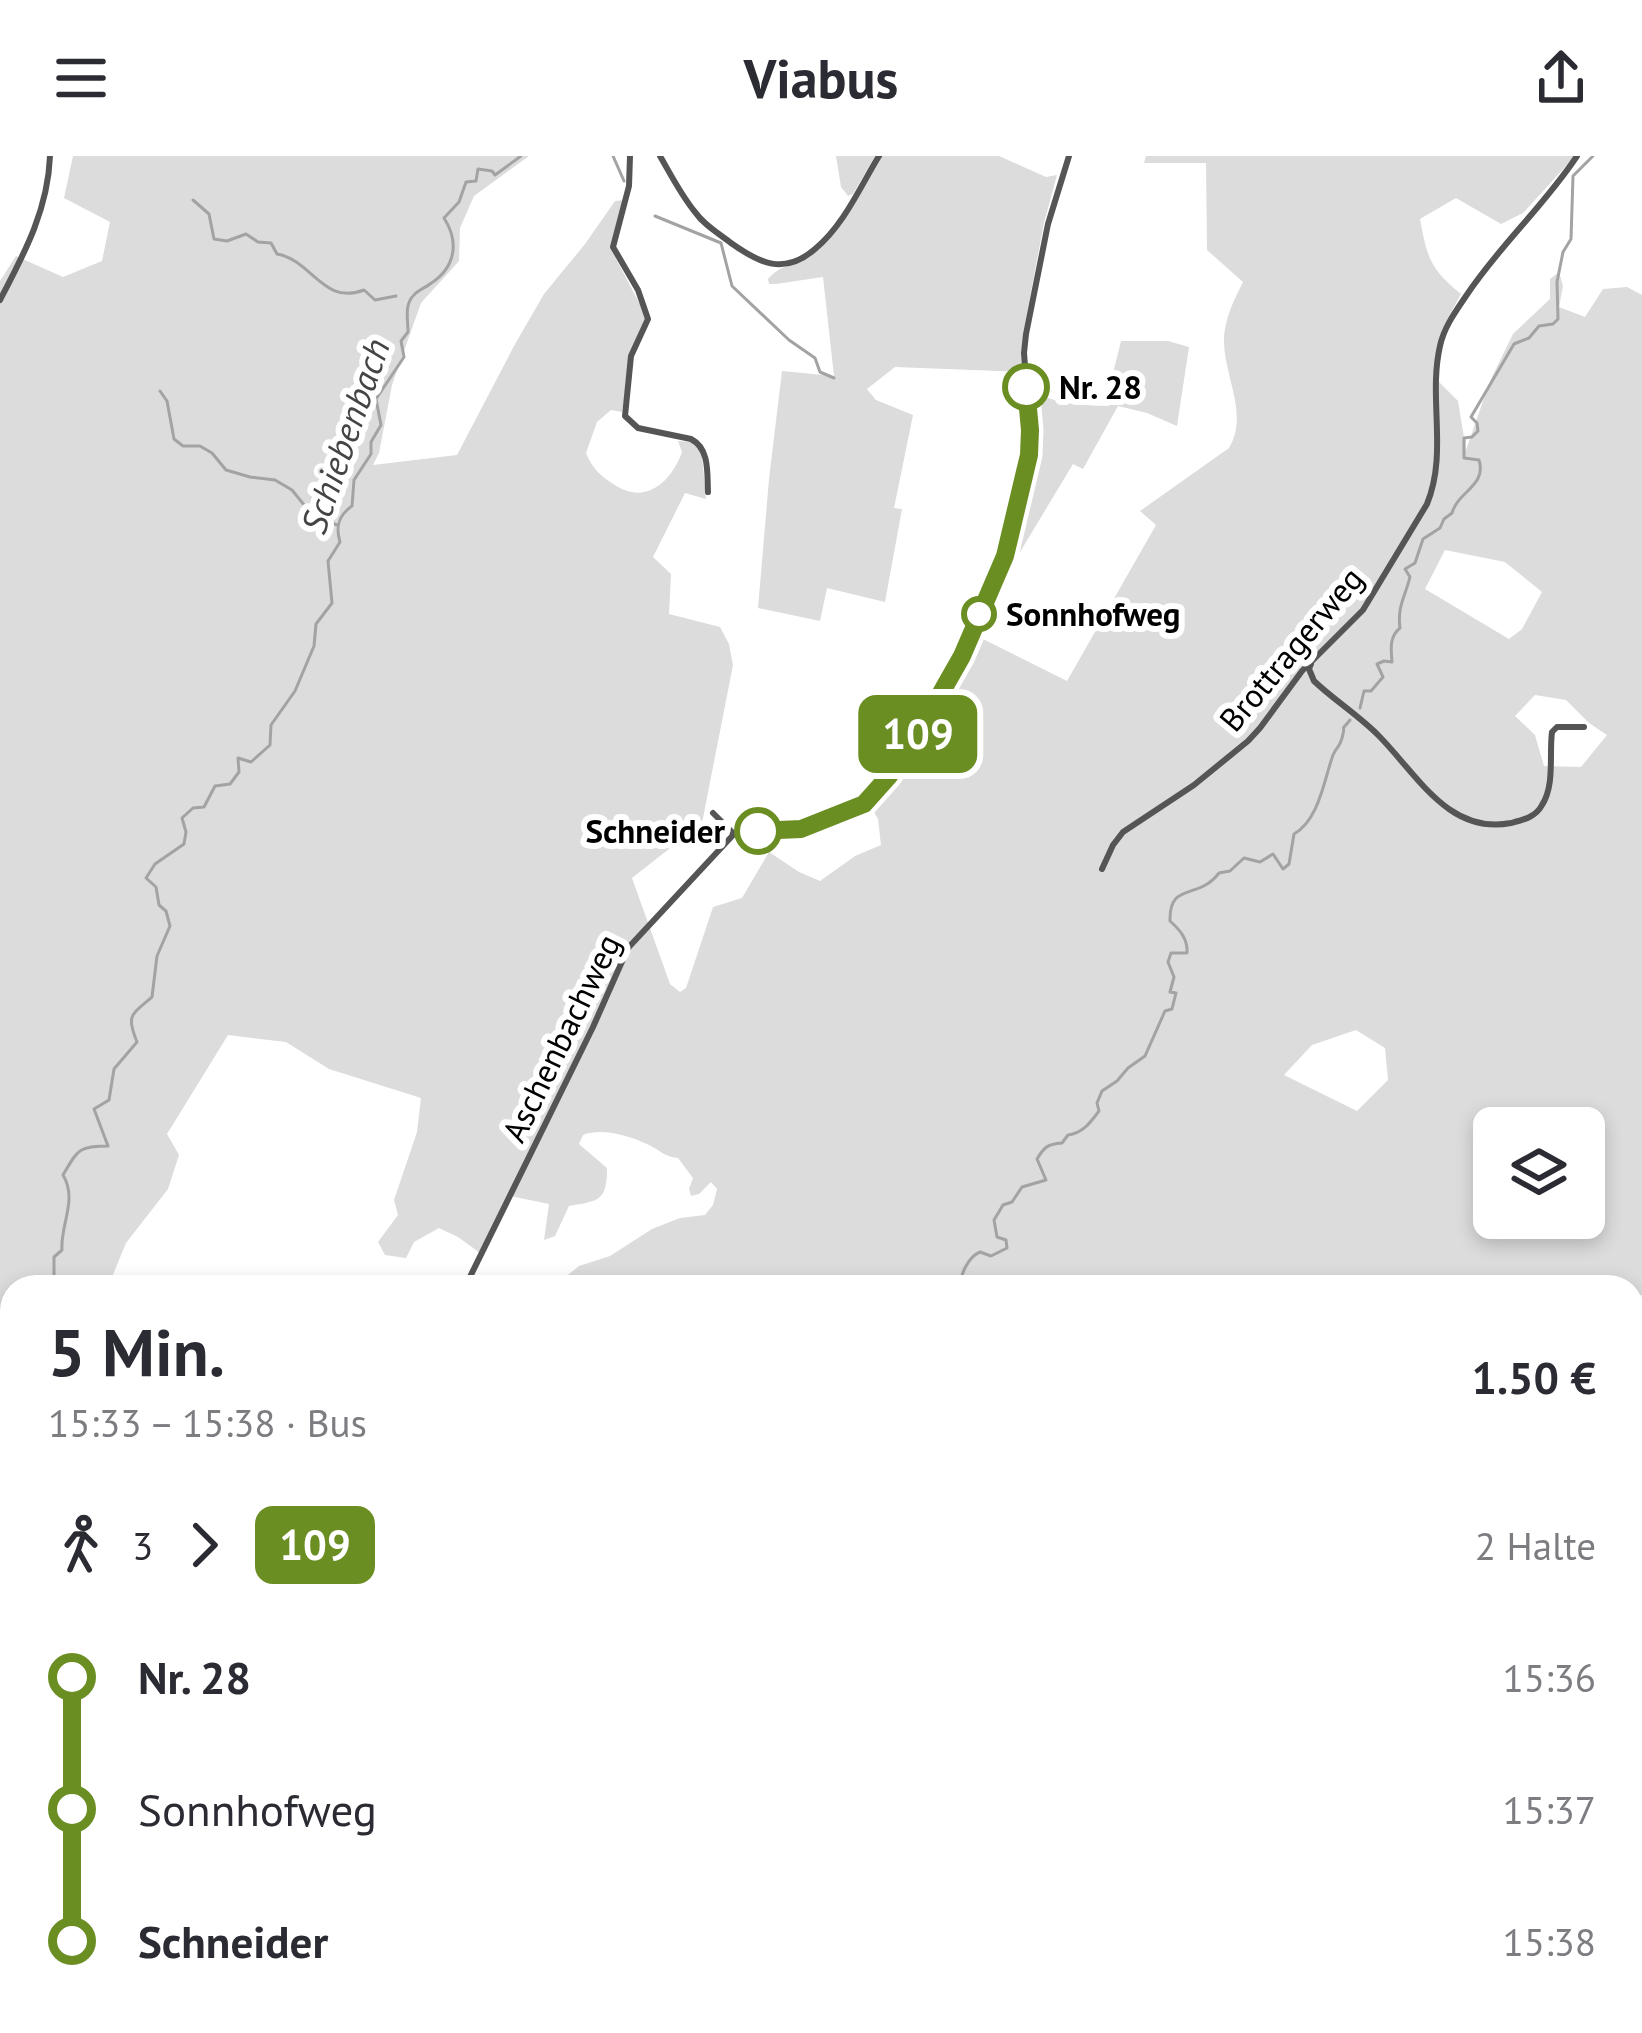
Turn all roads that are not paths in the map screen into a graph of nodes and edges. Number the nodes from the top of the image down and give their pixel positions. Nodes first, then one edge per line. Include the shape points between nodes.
1 (50, 156) edge
2 (630, 156) edge
3 (660, 156) edge
4 (879, 156) edge
5 (1069, 156) edge
6 (1577, 156) edge
7 (0, 300) edge
8 (708, 492) dead end
9 (1313, 661) junction
10 (1584, 727) dead end
11 (713, 813) dead end
12 (734, 835) junction
13 (1102, 869) dead end
14 (471, 1275) edge

1 - 7 street via 39,219
2 - 8 street via 613,247 649,319 632,356 625,416 638,428 699,443
3 - 4 street via 703,221 774,265 818,247
5 - 12 street via 1026,334 1025,479 1002,564 962,656 869,801 801,829
6 - 9 street, Brottragerweg via 1445,331 1432,490 1363,610
9 - 10 street via 1314,681 1455,815 1473,823 1537,813 1549,786 1552,732
9 - 13 street, Brottragerweg via 1248,742 1123,832
11 - 12 street
12 - 14 street, Aschenbachweg via 628,948

